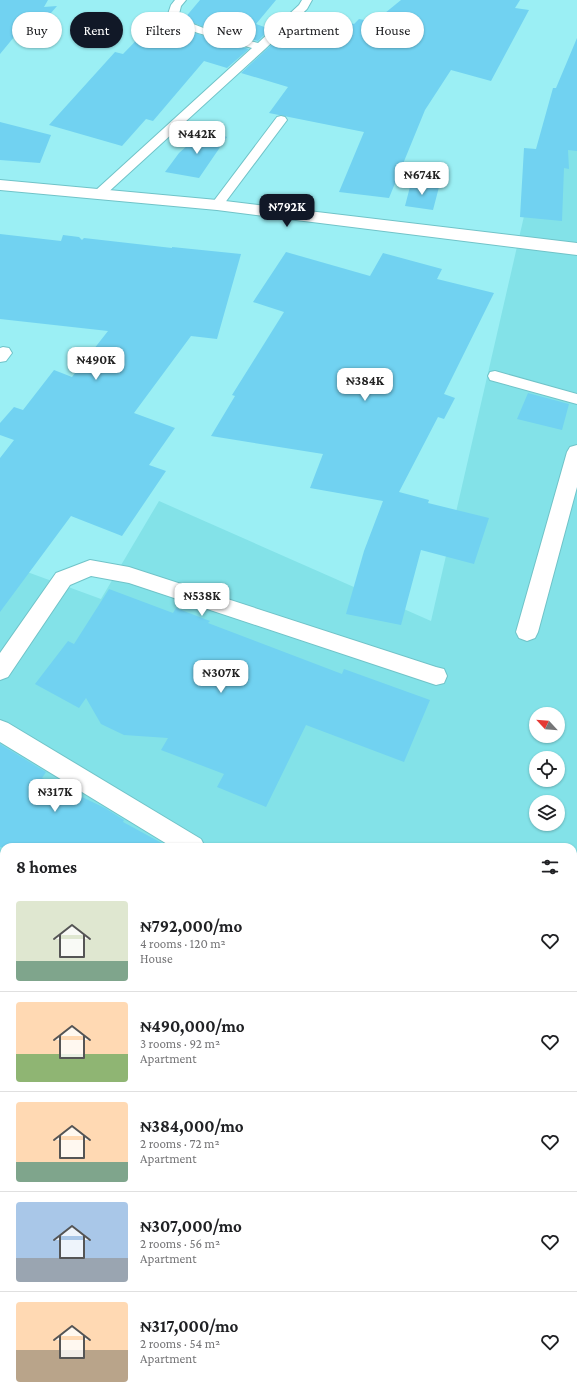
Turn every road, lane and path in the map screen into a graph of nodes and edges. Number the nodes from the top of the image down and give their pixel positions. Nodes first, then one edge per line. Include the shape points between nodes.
1 (181, 0) edge
2 (307, 0) edge
3 (261, 47) junction
4 (281, 120) dead end
5 (0, 185) edge
6 (100, 193) junction
7 (218, 205) junction
8 (577, 249) edge
9 (495, 376) dead end
10 (577, 399) edge
11 (577, 452) edge
12 (526, 632) dead end
13 (0, 671) edge
14 (436, 676) dead end
15 (0, 730) edge
16 (186, 843) edge

1 - 3 lane via 176,6 172,20
2 - 3 lane via 303,7
3 - 6 lane
4 - 7 lane
5 - 6 street
6 - 7 street
7 - 8 street
9 - 10 lane
11 - 12 street
13 - 14 street via 63,579 90,568 129,575
15 - 16 street

